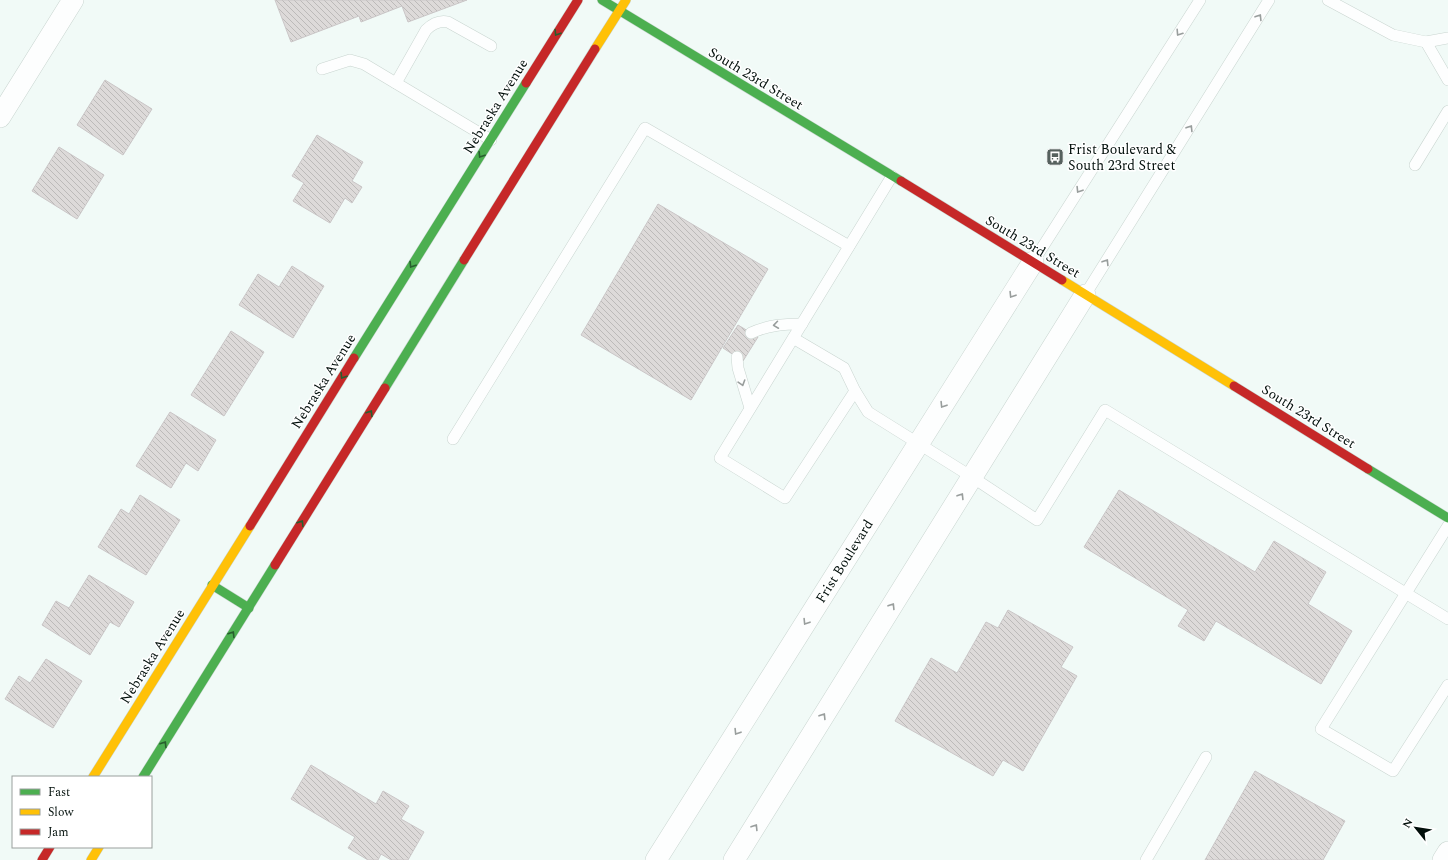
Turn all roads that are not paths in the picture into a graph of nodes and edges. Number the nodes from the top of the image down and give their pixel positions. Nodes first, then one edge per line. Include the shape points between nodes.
1 (73, 0) edge
2 (578, 0) edge
3 (602, 0) edge
4 (626, 0) edge
5 (1200, 0) edge
6 (1269, 0) edge
7 (1328, 0) edge
8 (619, 12) junction
9 (1448, 38) edge
10 (1426, 42) junction
11 (491, 46) dead end
12 (322, 69) dead end
13 (1448, 80) edge
14 (396, 83) junction
15 (1448, 111) edge
16 (0, 117) edge
17 (491, 140) junction
18 (1415, 165) dead end
19 (892, 176) junction
20 (849, 246) junction
21 (1032, 262) junction
22 (1085, 295) junction
23 (802, 324) junction
24 (751, 333) dead end
25 (794, 338) junction
26 (737, 357) dead end
27 (855, 391) junction
28 (750, 408) junction
29 (453, 438) dead end
30 (918, 444) junction
31 (972, 477) junction
32 (1448, 518) edge
33 (1448, 526) edge
34 (212, 585) junction
35 (1406, 594) junction
36 (249, 608) junction
37 (1448, 619) edge
38 (1448, 684) edge
39 (1206, 758) dead end
40 (94, 776) edge
41 (144, 776) edge
42 (49, 848) edge
43 (98, 848) edge
44 (1448, 852) edge
45 (42, 860) edge
46 (91, 860) edge
47 (656, 860) edge
48 (734, 860) edge
49 (1146, 860) edge
50 (1443, 860) edge

1 - 16 street
2 -> 17 street, Nebraska Avenue
3 - 8 street, South 23rd Street
4 - 8 street
5 -> 21 lane
22 -> 6 lane
7 - 10 lane via 1393,35
8 - 19 street, South 23rd Street
36 -> 8 street
9 - 10 lane
10 - 13 lane
11 - 14 lane via 448,22 435,23 426,30
12 - 14 lane via 350,60 357,61
14 - 17 lane
15 - 18 lane
17 -> 34 street, Nebraska Avenue
19 - 20 lane
19 - 21 street, South 23rd Street
20 - 23 lane
20 - 29 lane via 645,128
21 - 22 street, South 23rd Street
21 -> 30 street, Frist Boulevard
22 - 31 street
22 - 32 street, South 23rd Street
23 -> 24 lane via 778,325
23 - 25 lane
25 - 27 lane via 844,368
25 - 28 lane
26 -> 28 lane
27 - 28 lane via 785,498 720,458
27 - 30 lane via 868,412
30 - 31 lane
30 -> 47 street, Frist Boulevard
31 - 35 lane via 1037,520 1105,410
48 -> 31 street
33 - 35 lane
34 - 36 street
34 - 40 street, Nebraska Avenue
35 - 37 lane
35 - 38 lane via 1321,729 1393,771
41 -> 36 street
39 - 49 lane
42 - 45 street
43 - 46 street
44 - 50 street

